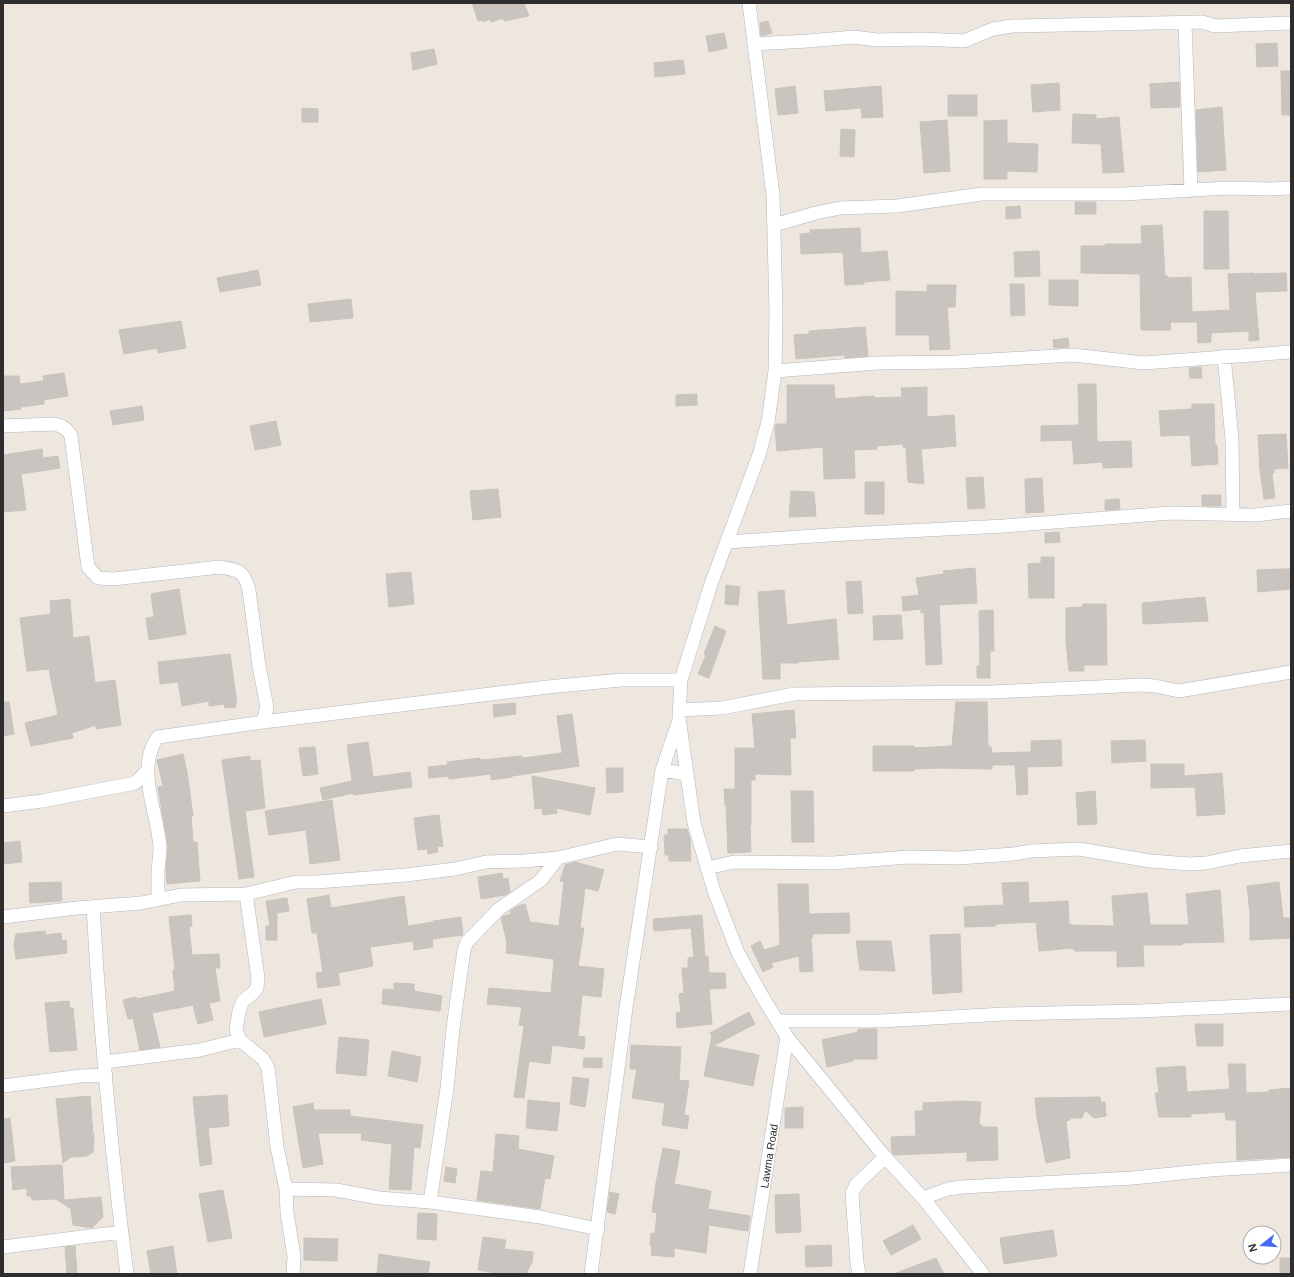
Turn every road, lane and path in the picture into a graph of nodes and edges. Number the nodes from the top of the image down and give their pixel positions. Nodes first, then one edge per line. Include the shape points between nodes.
1 (749, 3) edge
2 (1185, 23) junction
3 (1291, 23) edge
4 (754, 44) junction
5 (1291, 188) edge
6 (1191, 191) junction
7 (774, 225) junction
8 (1291, 352) edge
9 (1224, 356) junction
10 (775, 370) junction
11 (3, 426) edge
12 (1291, 511) edge
13 (1233, 514) junction
14 (727, 542) junction
15 (1291, 672) edge
16 (681, 680) junction
17 (680, 714) junction
18 (264, 722) junction
19 (148, 770) junction
20 (662, 770) junction
21 (686, 774) junction
22 (134, 783) junction
23 (150, 794) junction
24 (3, 806) edge
25 (651, 847) junction
26 (1291, 851) edge
27 (558, 858) junction
28 (707, 868) junction
29 (246, 894) junction
30 (158, 900) junction
31 (93, 907) junction
32 (3, 917) edge
33 (1291, 1004) edge
34 (777, 1021) junction
35 (787, 1037) junction
36 (240, 1040) junction
37 (105, 1062) junction
38 (106, 1075) junction
39 (3, 1086) edge
40 (885, 1158) junction
41 (1291, 1165) edge
42 (286, 1189) junction
43 (923, 1198) junction
44 (430, 1202) junction
45 (598, 1229) junction
46 (122, 1232) junction
47 (3, 1247) edge
48 (127, 1274) edge
49 (294, 1274) edge
50 (591, 1274) edge
51 (750, 1274) edge
52 (859, 1274) edge
53 (983, 1274) edge

1 - 4 street
2 - 3 street via 1202,22 1215,26
2 - 4 street via 1012,26 993,29 964,41 877,40 854,37
2 - 6 street
4 - 7 street via 773,195
5 - 6 street
6 - 7 street via 1124,194 982,194 897,206 840,208
7 - 10 street
8 - 9 street
9 - 10 street via 1144,362 1073,355
9 - 13 street via 1232,439
10 - 14 street via 768,422
11 - 18 street via 54,424 68,429 88,567 98,578 113,579 220,567 242,573 249,590 267,707
12 - 13 street
13 - 14 street via 1171,513 1004,526
14 - 16 street
15 - 17 street via 1179,691 1142,685 992,692 794,694
16 - 17 street
16 - 18 street via 621,680 548,687
17 - 20 street
17 - 21 street
18 - 19 street via 158,737 151,748
19 - 22 street
19 - 23 street
20 - 21 street
20 - 25 street
21 - 28 street via 694,823
22 - 23 street
22 - 24 street
23 - 30 street via 160,848
25 - 27 street via 617,844
25 - 45 street via 626,1008
26 - 28 street via 1201,863 1150,861 1079,849 959,858 908,857 833,864 734,862
27 - 29 street via 486,862 406,875 296,882
27 - 44 street via 541,880 499,909 467,942 464,950
28 - 34 street via 738,952
29 - 30 street via 181,895
29 - 36 street via 258,978 257,988 243,1002 239,1011 236,1030
30 - 31 street
31 - 32 street
31 - 37 street
33 - 34 street via 881,1021
34 - 35 street
35 - 40 street
35 - 51 street, Lawma Road
36 - 37 street via 200,1050
36 - 42 street via 264,1059 268,1068 277,1147
37 - 38 street
38 - 39 street
38 - 46 street
40 - 43 street
40 - 52 street via 856,1185 852,1194
41 - 43 street via 1133,1178 962,1187
42 - 44 street via 336,1190 379,1198
42 - 49 street
43 - 53 street
44 - 45 street via 540,1217
45 - 50 street
46 - 47 street
46 - 48 street

